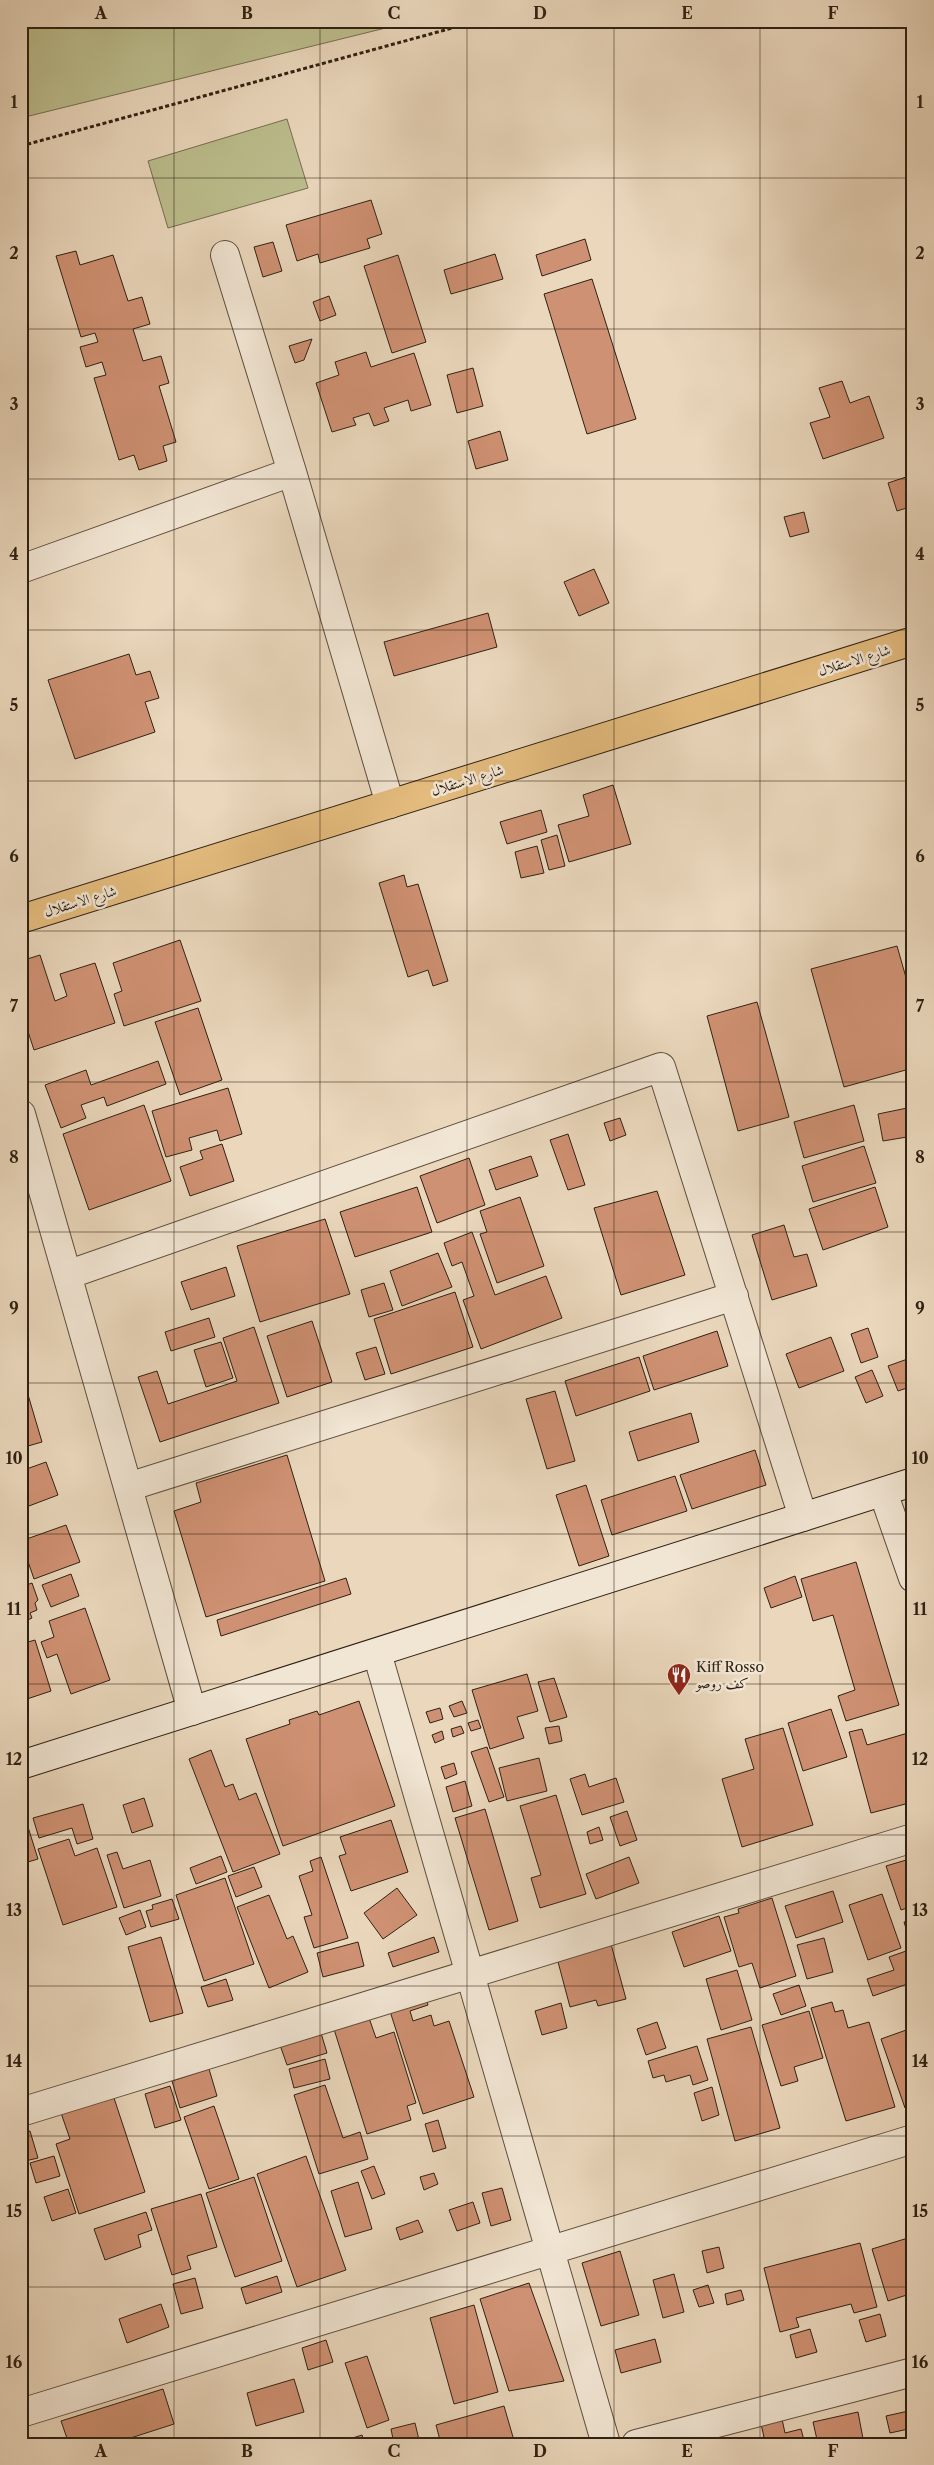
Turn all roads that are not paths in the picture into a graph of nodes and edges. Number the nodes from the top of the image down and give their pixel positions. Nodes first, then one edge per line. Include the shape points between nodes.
1 (225, 255) dead end
2 (292, 472) junction
3 (21, 569) edge
4 (913, 641) edge
5 (390, 804) junction
6 (21, 919) edge
7 (21, 1114) edge
8 (67, 1275) junction
9 (734, 1296) junction
10 (913, 1482) edge
11 (128, 1487) junction
12 (883, 1492) junction
13 (802, 1517) junction
14 (913, 1578) edge
15 (377, 1653) junction
16 (192, 1711) junction
17 (21, 1765) edge
18 (913, 1838) edge
19 (470, 1974) junction
20 (21, 2112) edge
21 (913, 2139) edge
22 (550, 2250) junction
23 (913, 2372) edge
24 (21, 2412) edge
25 (606, 2444) edge
26 (636, 2444) edge

1 - 2 street
2 - 3 street
2 - 5 street
4 - 5 highway, شارع الاستقلال
5 - 6 highway, شارع الاستقلال
7 - 8 street
8 - 9 street via 661,1067
8 - 11 street
9 - 11 street
9 - 13 street
10 - 12 street
11 - 16 street
12 - 13 street
12 - 14 street
13 - 15 street
15 - 16 street
15 - 19 street
16 - 17 street
18 - 19 street
19 - 20 street
19 - 22 street
21 - 22 street
22 - 24 street
22 - 25 street
23 - 26 street

